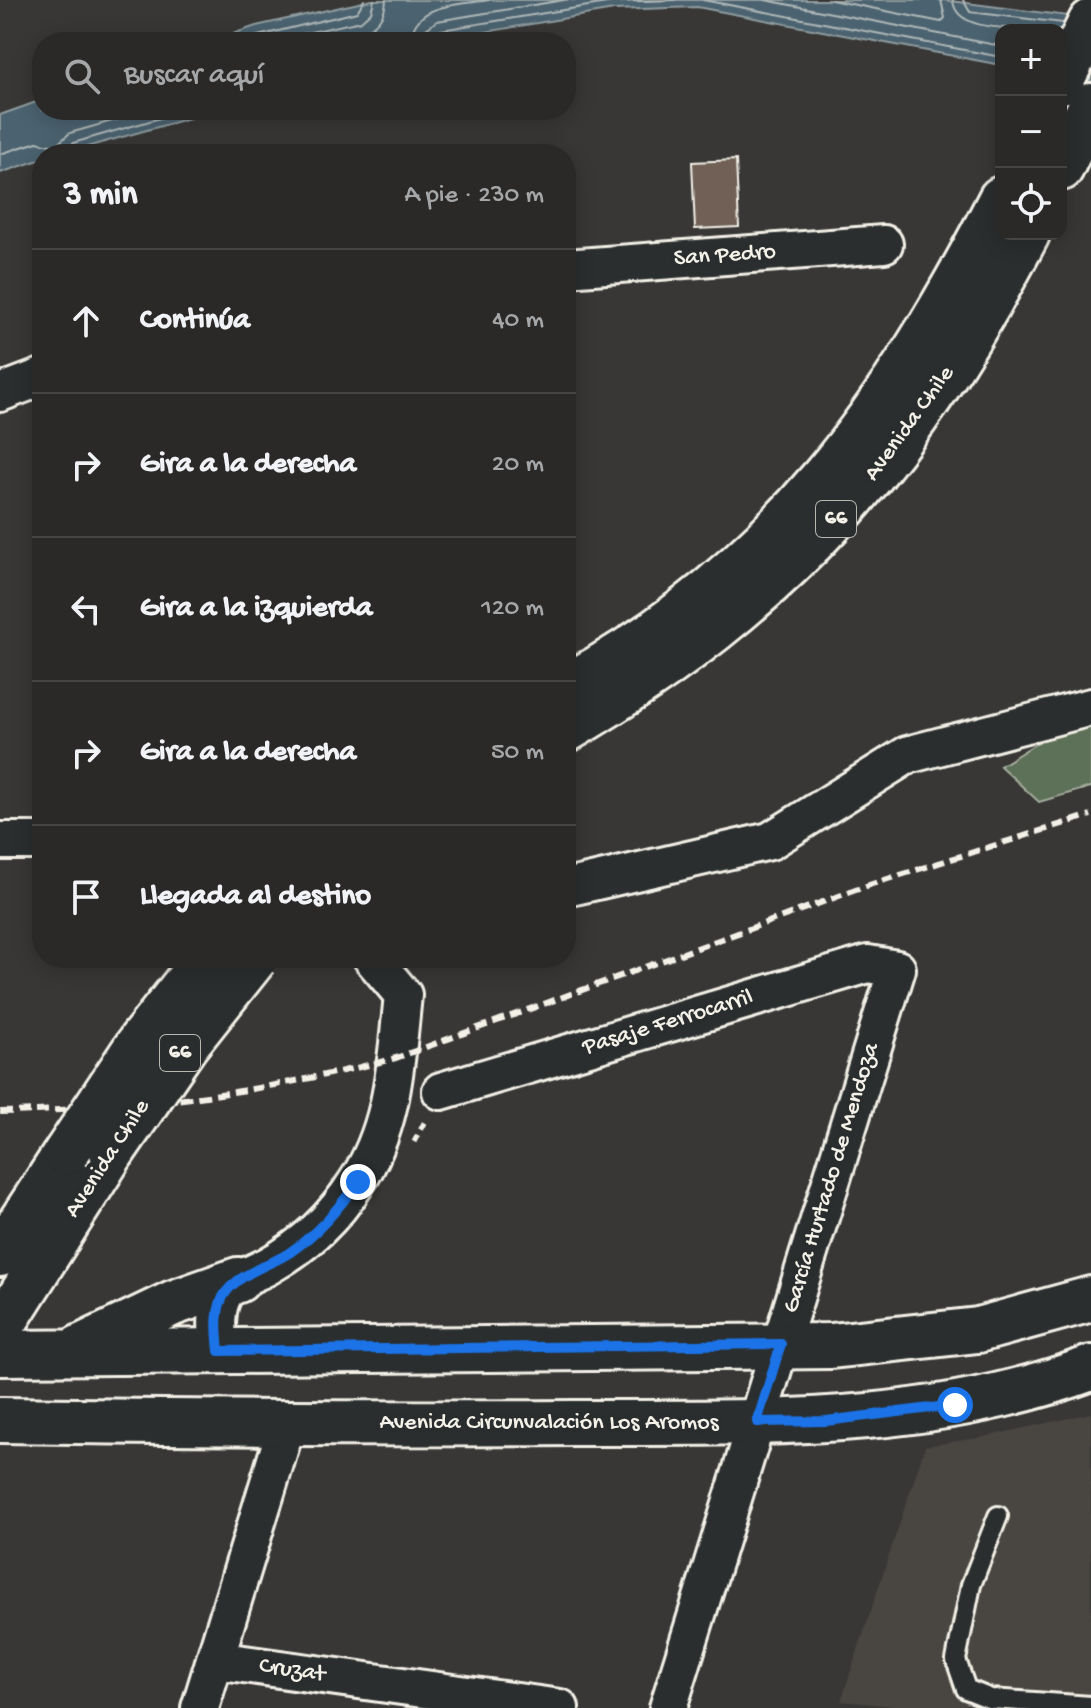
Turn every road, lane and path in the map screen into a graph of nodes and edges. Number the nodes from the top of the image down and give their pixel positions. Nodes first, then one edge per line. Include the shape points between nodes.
1 (1091, 22) edge
2 (1067, 69) edge
3 (1091, 106) edge
4 (1067, 156) edge
5 (995, 210) edge
6 (1024, 240) edge
7 (884, 244) dead end
8 (576, 267) edge
9 (32, 381) edge
10 (0, 393) edge
11 (576, 681) edge
12 (1091, 707) edge
13 (576, 724) edge
14 (0, 841) edge
15 (32, 841) edge
16 (576, 886) edge
17 (198, 968) edge
18 (247, 968) edge
19 (385, 968) edge
20 (897, 969) joint
21 (441, 1091) dead end
22 (0, 1254) edge
23 (238, 1280) junction
24 (1091, 1299) edge
25 (0, 1329) edge
26 (781, 1344) junction
27 (219, 1351) junction
28 (72, 1352) junction
29 (0, 1353) edge
30 (1091, 1368) edge
31 (0, 1420) edge
32 (757, 1422) junction
33 (287, 1424) junction
34 (998, 1516) dead end
35 (215, 1660) junction
36 (1091, 1706) edge
37 (200, 1708) edge
38 (560, 1708) edge
39 (668, 1708) edge

1 - 2 main road
3 - 4 main road
5 - 11 main road, Avenida Chile / 66 via 900,379 811,493 683,613
6 - 13 main road, Avenida Chile / 66 via 928,404 829,527 721,628
7 - 8 street, San Pedro
9 - 10 street
12 - 16 street via 907,755 770,841
14 - 15 street
17 - 22 main road, Avenida Chile / 66, bridge via 141,1040
18 - 25 main road, Avenida Chile / 66, bridge via 112,1152
19 - 23 street via 403,995 393,1091 373,1153 318,1230 267,1267
20 - 21 street, Pasaje Ferrocarril via 868,964
20 - 26 street, García Hurtado de Mendoza
23 - 27 street via 219,1304
23 - 28 main road via 129,1322
24 - 26 main road via 1032,1318 923,1339
26 - 27 main road
26 - 32 street, García Hurtado de Mendoza
27 - 28 main road
28 - 29 main road
30 - 32 main road, Avenida Circunvalación Los Aromos via 955,1405 839,1420
31 - 33 main road, Avenida Circunvalación Los Aromos
32 - 33 main road, Avenida Circunvalación Los Aromos
32 - 39 street, García Hurtado de Mendoza
33 - 35 street
34 - 36 lane via 971,1585 956,1660 966,1689 991,1699
35 - 37 street
35 - 38 street, Cruzat

